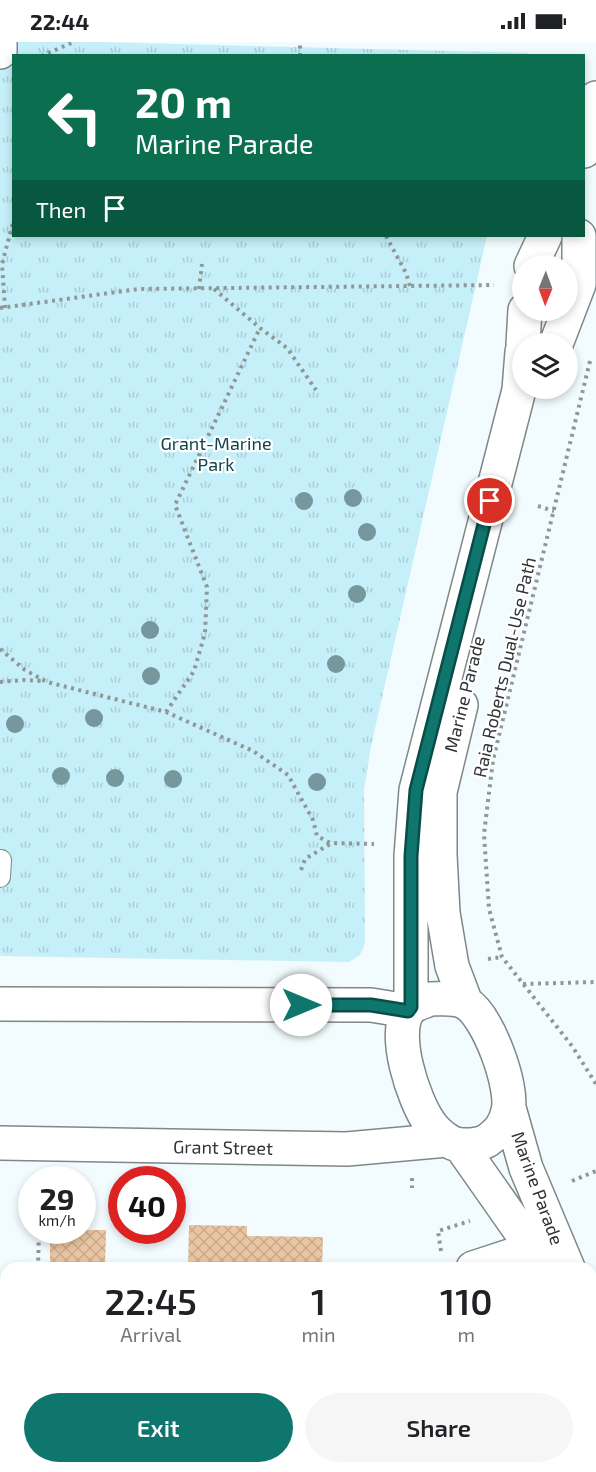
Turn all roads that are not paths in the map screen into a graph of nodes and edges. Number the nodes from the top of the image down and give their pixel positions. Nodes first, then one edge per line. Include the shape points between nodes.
1 (0, 42) edge
2 (0, 52) edge
3 (596, 98) edge
4 (585, 147) edge
5 (545, 237) edge
6 (579, 237) edge
7 (536, 255) edge
8 (560, 333) edge
9 (517, 399) edge
10 (536, 399) edge
11 (1, 860) edge
12 (0, 877) edge
13 (466, 1003) junction
14 (0, 1004) edge
15 (410, 1009) junction
16 (509, 1108) junction
17 (0, 1143) edge
18 (453, 1143) junction
19 (549, 1256) edge
20 (511, 1262) edge

1 - 2 street
3 - 4 street
5 - 7 street
6 - 8 street via 579,284
9 - 15 street, Marine Parade via 416,790 411,856
10 - 13 street, Marine Parade via 440,792 443,913 452,966
11 - 12 lane
13 - 15 street via 430,999
13 - 16 street via 483,1023 498,1054 508,1086
14 - 15 street via 371,1005
15 - 18 street via 403,1036 410,1082 429,1123
16 - 18 street via 505,1124 482,1144
16 - 19 street, Marine Parade
17 - 18 street, Grant Street via 347,1149
18 - 19 street, Marine Parade
19 - 20 street

